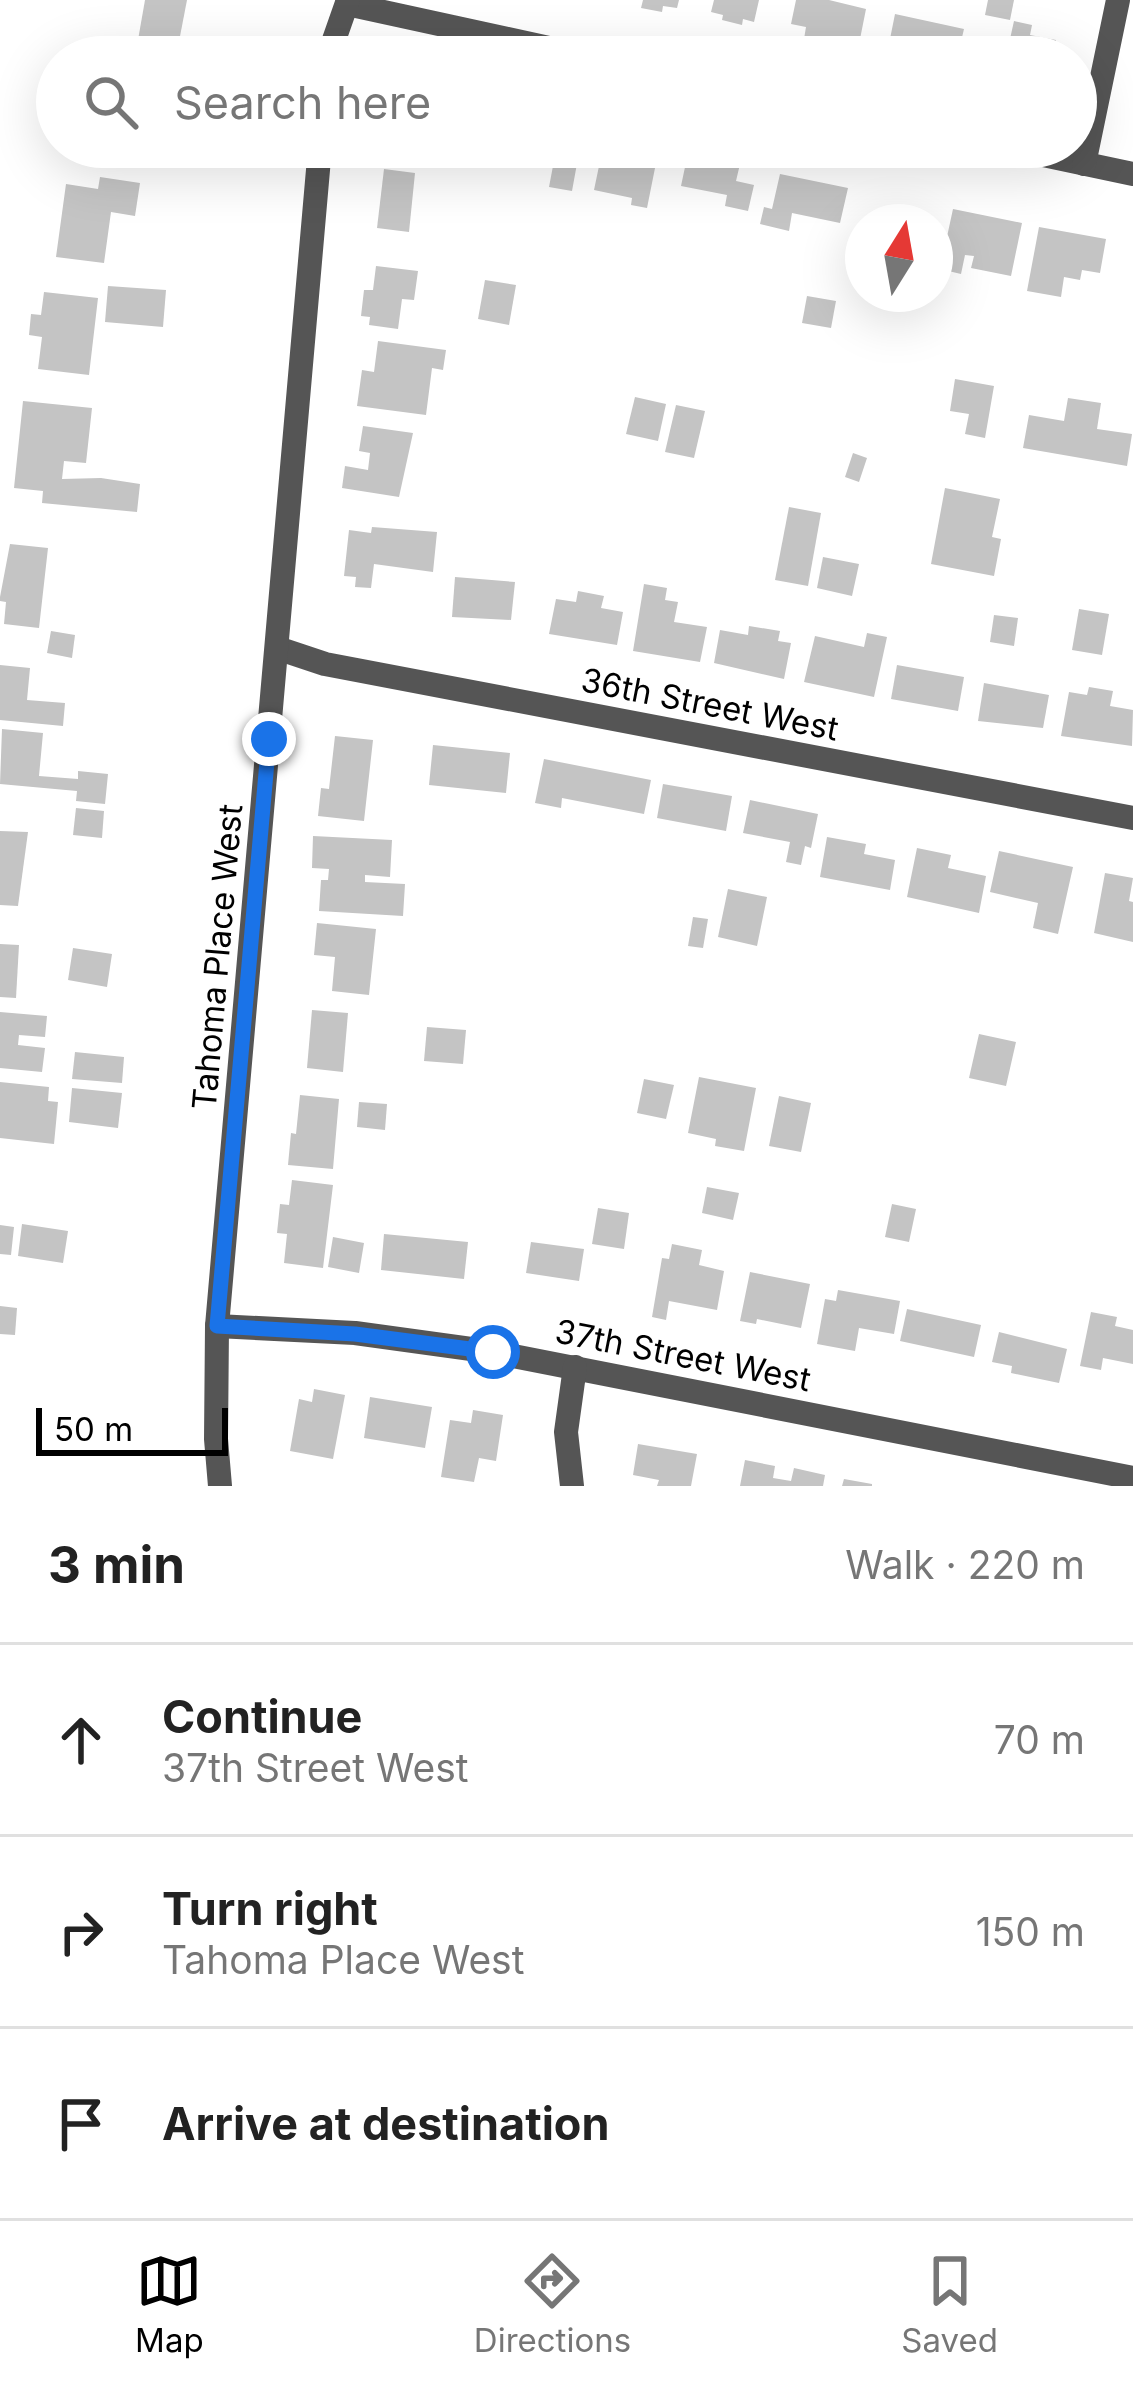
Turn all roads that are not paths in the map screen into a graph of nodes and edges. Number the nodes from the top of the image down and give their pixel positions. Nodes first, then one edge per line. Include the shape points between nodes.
1 (1118, 0) edge
2 (348, 2) edge
3 (336, 36) edge
4 (498, 36) edge
5 (1097, 101) edge
6 (1097, 167) edge
7 (318, 168) edge
8 (1133, 174) edge
9 (277, 648) junction
10 (1133, 818) edge
11 (217, 1326) junction
12 (575, 1367) junction
13 (1133, 1478) edge
14 (220, 1486) edge
15 (572, 1486) edge

1 - 5 street
2 - 3 street
2 - 4 street
6 - 8 street
7 - 9 street, Tahoma Place West
9 - 10 street, 36th Street West via 326,664
9 - 11 street, Tahoma Place West
11 - 12 street, 37th Street West via 421,1341
11 - 14 street, Tahoma Place West
12 - 13 street, 37th Street West
12 - 15 street via 566,1432

